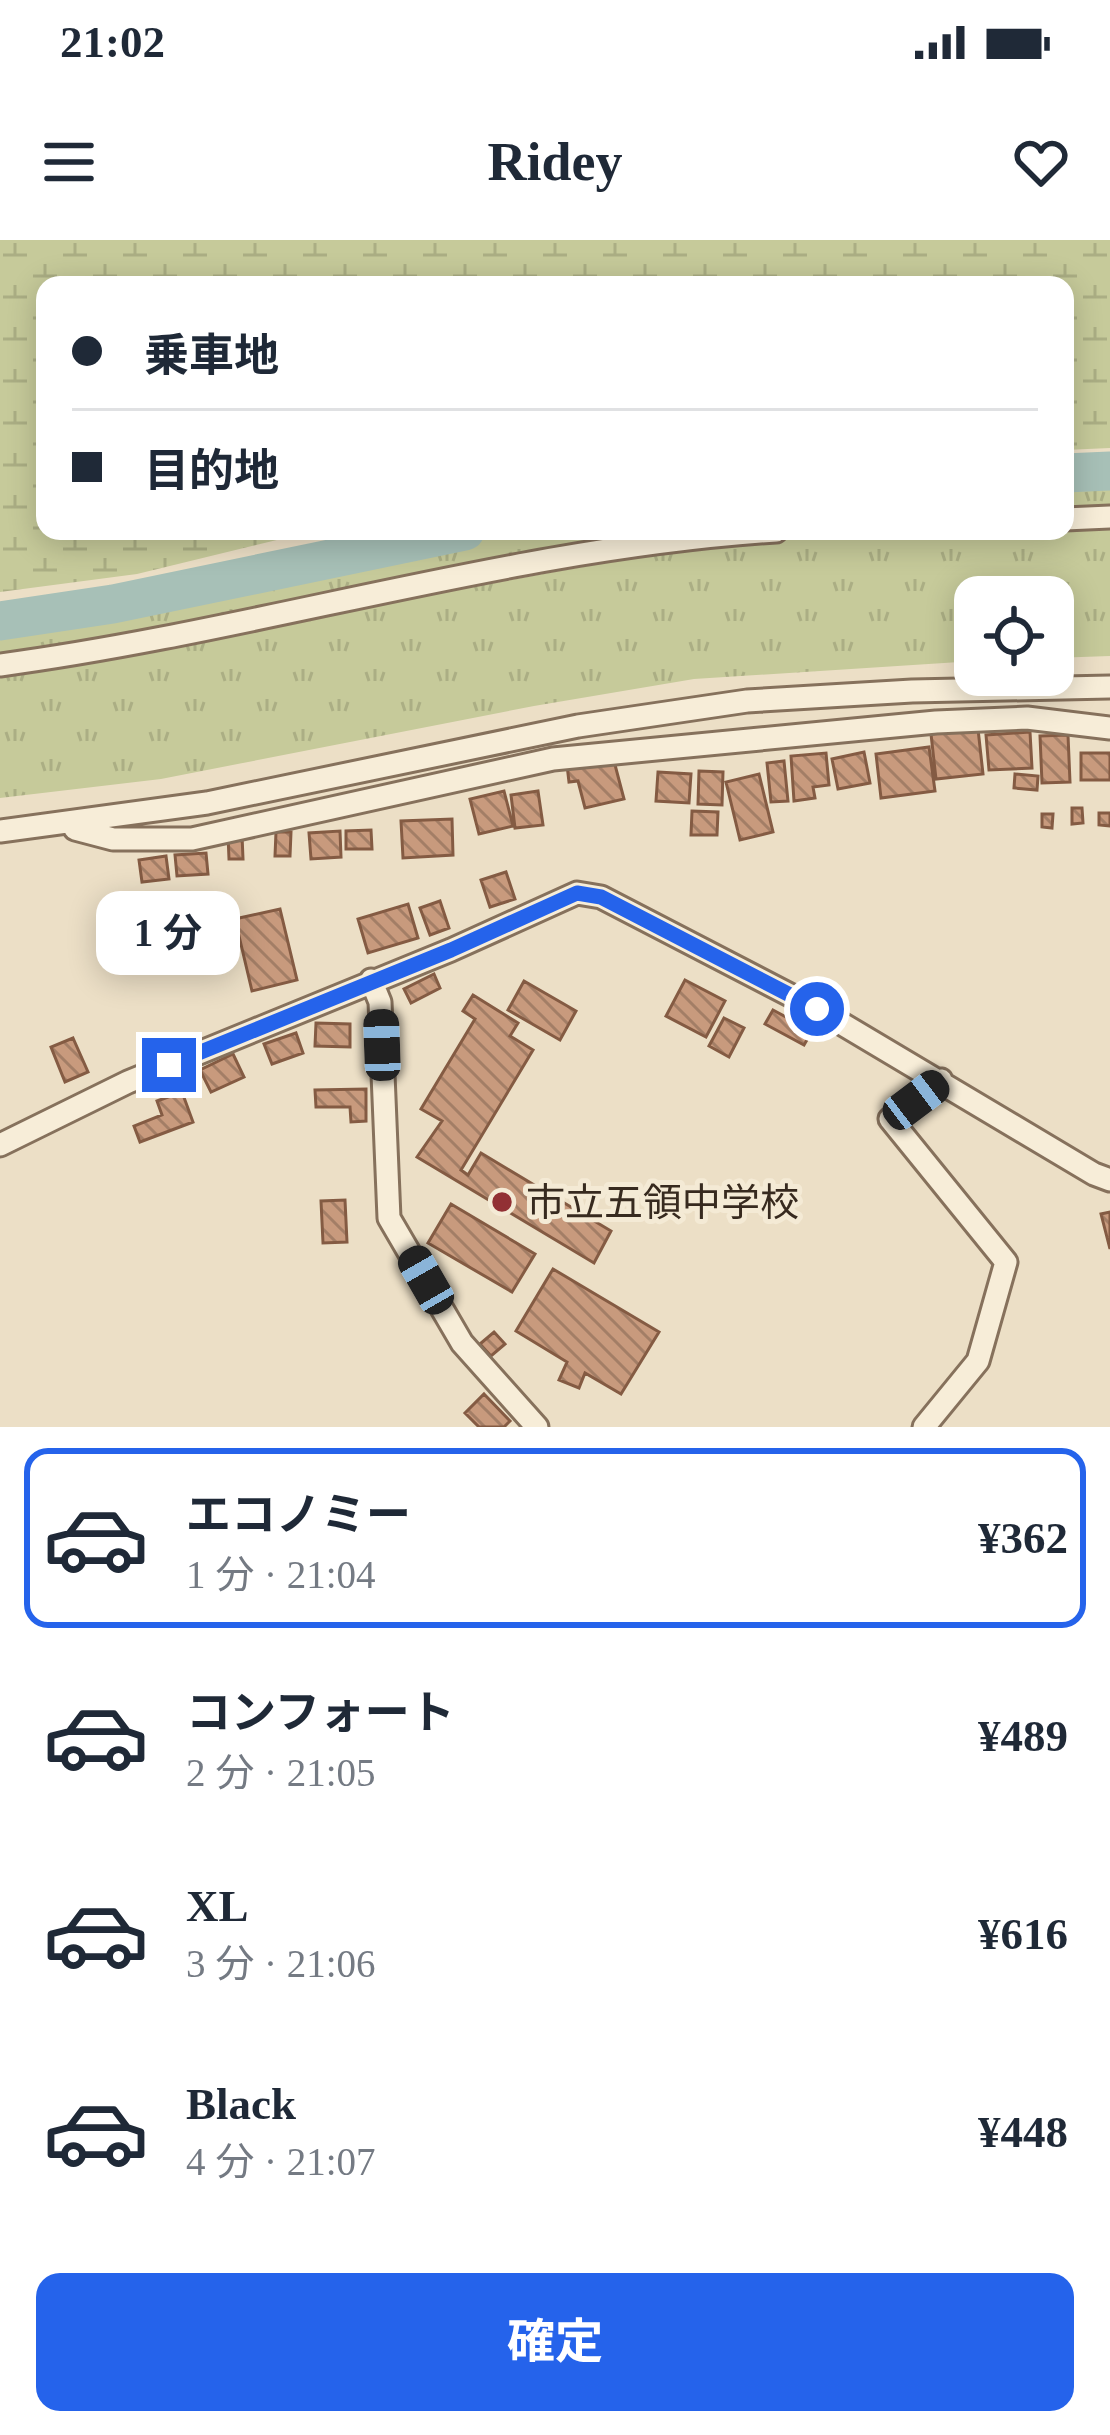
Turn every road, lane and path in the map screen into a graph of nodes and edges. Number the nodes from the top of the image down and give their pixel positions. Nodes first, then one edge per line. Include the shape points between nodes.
1 (1110, 517) edge
2 (1074, 519) edge
3 (702, 540) edge
4 (0, 665) edge
5 (1110, 687) edge
6 (1110, 728) edge
7 (63, 825) junction
8 (0, 831) edge
9 (371, 980) junction
10 (941, 1080) junction
11 (0, 1145) edge
12 (1110, 1180) edge
13 (537, 1427) edge
14 (924, 1427) edge

1 - 2 street
3 - 4 street via 570,556 121,649
5 - 7 street via 747,701
6 - 7 street via 1027,718 936,722 554,759 192,838 113,839
7 - 8 street
9 - 10 street via 577,893 601,897
9 - 11 street
9 - 13 street via 380,1002 389,1217 462,1343
10 - 12 street
10 - 14 street via 890,1119 1006,1262 978,1360

